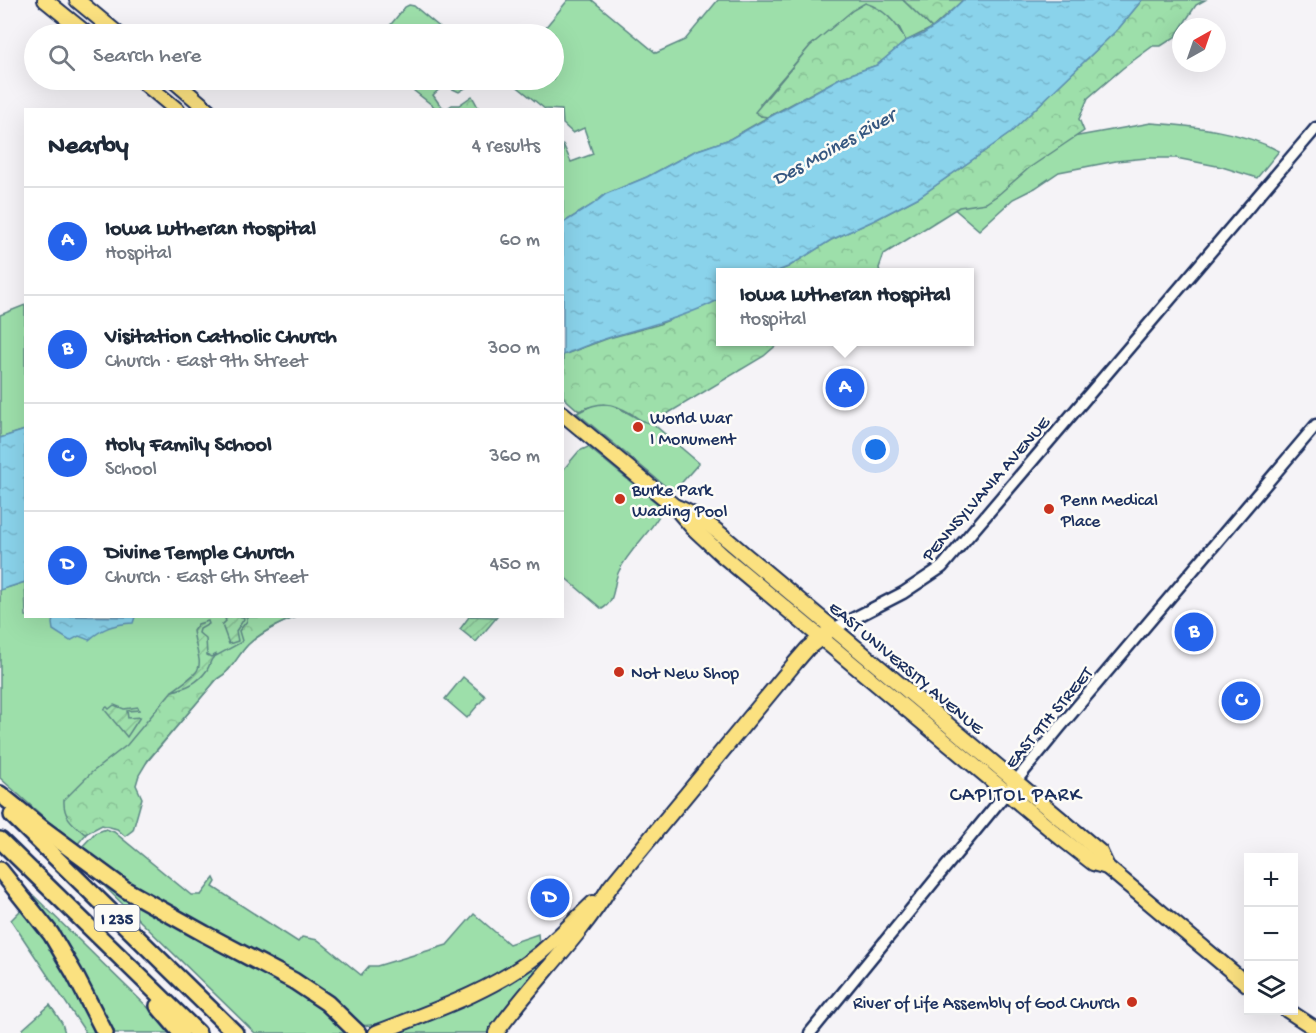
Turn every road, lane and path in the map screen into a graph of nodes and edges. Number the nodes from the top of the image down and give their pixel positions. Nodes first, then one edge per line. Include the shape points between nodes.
1 (45, 0) edge
2 (77, 0) edge
3 (75, 24) edge
4 (106, 24) edge
5 (153, 90) edge
6 (184, 90) edge
7 (175, 108) edge
8 (206, 108) edge
9 (1316, 128) edge
10 (567, 416) edge
11 (1316, 425) edge
12 (674, 506) junction
13 (833, 628) junction
14 (821, 637) junction
15 (1011, 788) junction
16 (0, 794) edge
17 (0, 803) edge
18 (0, 840) edge
19 (0, 870) edge
20 (610, 886) junction
21 (134, 971) junction
22 (1244, 983) edge
23 (1293, 1015) edge
24 (1316, 1029) edge
25 (105, 1033) edge
26 (181, 1033) edge
27 (198, 1033) edge
28 (235, 1033) edge
29 (358, 1033) edge
30 (376, 1033) edge
31 (496, 1033) edge
32 (810, 1033) edge

1 - 3 main road
2 - 4 main road
5 - 7 main road
6 - 8 main road
9 - 13 street, PENNSYLVANIA AVENUE via 942,567 903,593
10 - 12 main road, EAST UNIVERSITY AVENUE
11 - 15 street, EAST 9TH STREET
12 - 13 main road, EAST UNIVERSITY AVENUE via 700,519
12 - 14 main road, EAST UNIVERSITY AVENUE via 722,555
13 - 14 main road, PENNSYLVANIA AVENUE
13 - 15 main road, EAST UNIVERSITY AVENUE
14 - 15 main road, EAST UNIVERSITY AVENUE
14 - 20 main road, PENNSYLVANIA AVENUE via 795,663
15 - 22 main road, EAST UNIVERSITY AVENUE via 1093,863 1107,867
15 - 32 street, EAST 9TH STREET
16 - 29 highway via 126,890 308,990
17 - 28 highway, I 235
18 - 21 highway, I 235
19 - 25 highway via 51,934
20 - 30 main road via 552,942 504,977 471,996
20 - 31 main road, PENNSYLVANIA AVENUE via 587,923
21 - 26 highway
21 - 27 highway, I 235
23 - 24 main road

